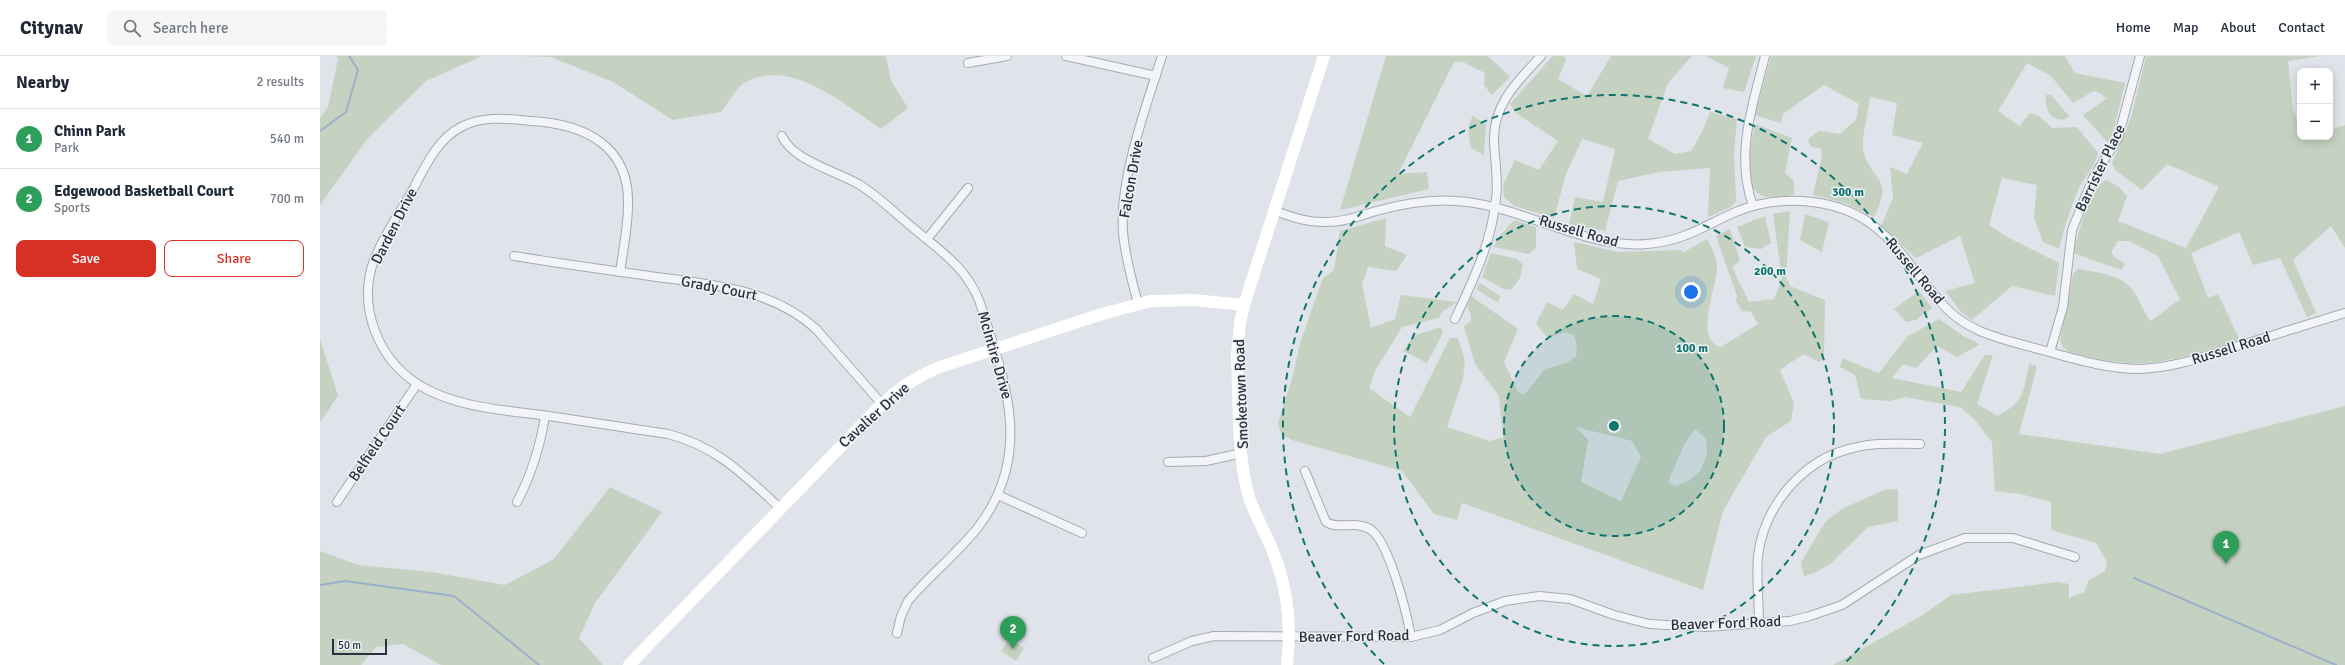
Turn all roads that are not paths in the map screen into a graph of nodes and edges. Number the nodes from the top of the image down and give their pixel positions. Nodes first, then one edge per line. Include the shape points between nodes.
1 (1007, 56) edge
2 (1066, 56) edge
3 (1162, 56) edge
4 (1324, 56) edge
5 (1541, 56) edge
6 (1765, 56) edge
7 (2140, 56) edge
8 (968, 63) dead end
9 (1156, 76) junction
10 (782, 136) dead end
11 (968, 188) dead end
12 (1495, 206) junction
13 (1753, 206) junction
14 (1275, 211) junction
15 (927, 239) junction
16 (514, 256) dead end
17 (620, 272) junction
18 (1138, 304) junction
19 (1244, 305) junction
20 (2345, 313) edge
21 (1455, 319) dead end
22 (995, 348) junction
23 (2050, 352) junction
24 (417, 384) junction
25 (882, 404) junction
26 (545, 416) junction
27 (1920, 444) dead end
28 (1242, 453) junction
29 (1168, 462) dead end
30 (1305, 471) dead end
31 (998, 495) junction
32 (337, 502) dead end
33 (517, 502) dead end
34 (780, 508) junction
35 (1082, 533) dead end
36 (2075, 557) dead end
37 (1759, 623) junction
38 (897, 633) dead end
39 (1411, 636) junction
40 (1290, 637) junction
41 (1153, 658) dead end
42 (629, 665) edge
43 (1287, 665) edge

1 - 8 street
2 - 9 street
3 - 9 street, Falcon Drive
4 - 14 street, Smoketown Road
5 - 12 street via 1510,90 1498,112 1494,138 1497,180
6 - 13 street via 1749,115 1744,146 1746,184
7 - 23 street, Barrister Place via 2118,138 2090,184 2072,230 2062,307
9 - 18 street, Falcon Drive via 1133,160 1123,220 1127,262
10 - 15 street, McIntire Drive via 800,155 860,185
11 - 15 street
12 - 13 street, Russell Road via 1596,239 1628,245 1646,245 1679,238
12 - 14 street, Russell Road via 1458,201 1417,202 1354,219 1325,222 1304,221
12 - 21 street via 1483,258
13 - 23 street, Russell Road via 1801,201 1831,205 1854,214 1892,241 1944,305 1968,326 1990,336
14 - 19 street, Smoketown Road
15 - 22 street, McIntire Drive via 951,258 967,276 979,300
16 - 17 street, Grady Court
17 - 24 street, Darden Drive via 629,206 628,194 619,165 600,142 574,127 538,121 490,119 462,126 445,140 423,170 382,244 370,273 369,313 377,337 394,364
17 - 25 street, Grady Court via 720,286 779,303 816,329
18 - 19 street, Cavalier Drive via 1151,301 1193,300
18 - 22 street, Cavalier Drive
19 - 28 street, Smoketown Road via 1237,355
20 - 23 street, Russell Road via 2195,359 2155,367 2137,369 2114,366
22 - 25 street, Cavalier Drive via 921,375
22 - 31 street, McIntire Drive via 1009,400 1012,435 1008,466
24 - 26 street, Darden Drive via 461,402
24 - 32 street, Belfield Court
25 - 34 street, Cavalier Drive
26 - 33 street via 532,471
26 - 34 street, Darden Drive via 668,434 698,443 722,457
27 - 37 street via 1870,445 1839,451 1811,467 1785,492 1771,513 1761,541 1757,569
28 - 29 street via 1206,461
28 - 40 street, Smoketown Road via 1248,494 1282,578
30 - 39 street via 1326,522 1335,525 1362,525 1380,539 1403,598
31 - 35 street
31 - 38 street, McIntire Drive via 968,539 908,601
34 - 42 street, Cavalier Drive
36 - 37 street, Beaver Ford Road via 2013,538 1965,538 1919,555 1889,572 1855,597 1828,610 1790,620
37 - 39 street, Beaver Ford Road via 1706,627 1649,624 1570,600 1539,596 1489,606 1452,625
39 - 40 street, Beaver Ford Road
40 - 41 street, Beaver Ford Road via 1214,636 1192,641
40 - 43 street, Smoketown Road

